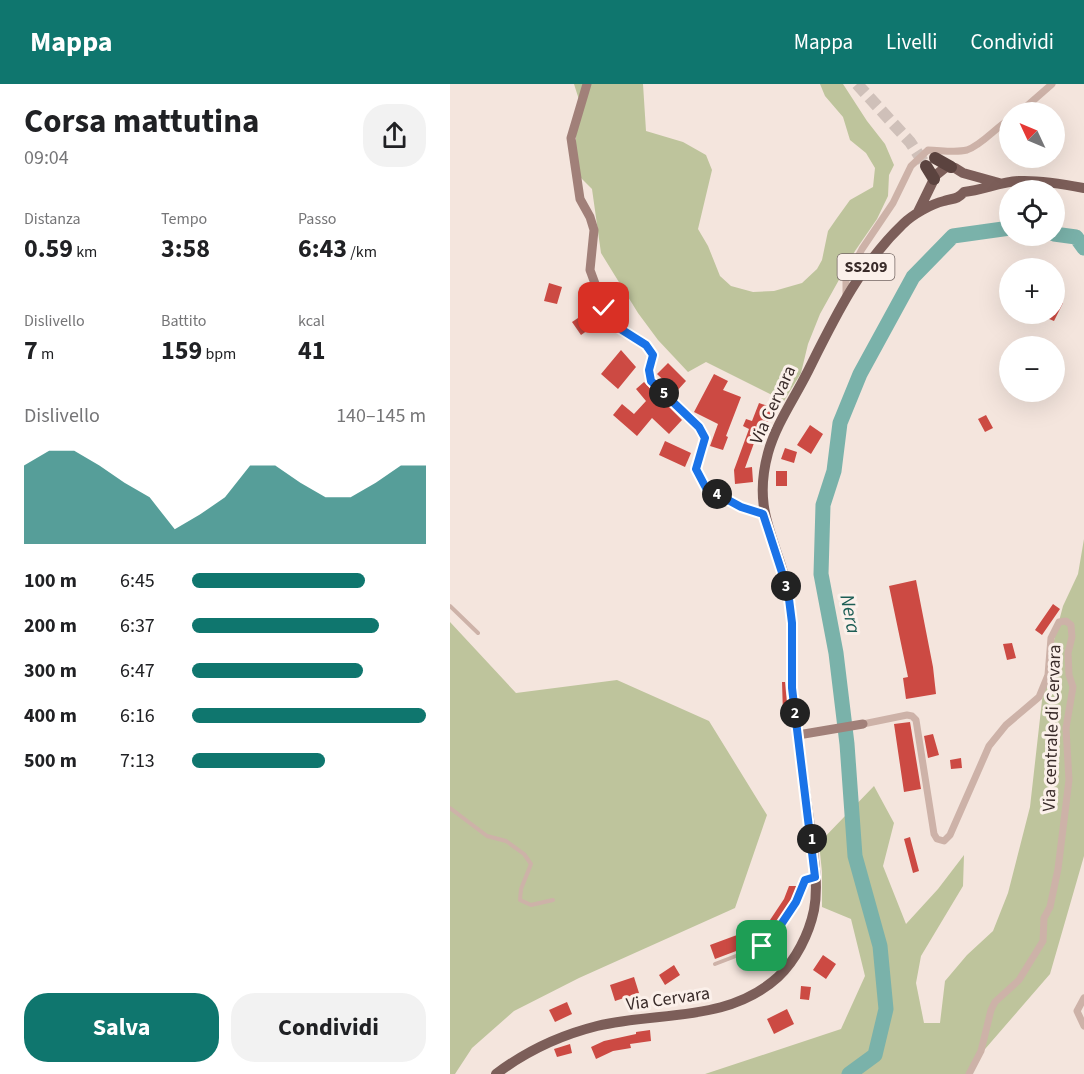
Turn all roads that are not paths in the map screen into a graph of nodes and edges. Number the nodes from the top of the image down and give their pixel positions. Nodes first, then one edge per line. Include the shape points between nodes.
1 (587, 84) edge
2 (1052, 84) edge
3 (1031, 102) edge
4 (999, 125) edge
5 (951, 167) junction
6 (963, 173) junction
7 (934, 181) junction
8 (999, 182) edge
9 (999, 184) edge
10 (1065, 185) edge
11 (1084, 188) edge
12 (964, 192) junction
13 (945, 200) junction
14 (918, 212) junction
15 (846, 295) junction
16 (763, 514) junction
17 (450, 606) edge
18 (478, 633) dead end
19 (863, 724) joint
20 (798, 735) junction
21 (450, 808) edge
22 (815, 877) junction
23 (553, 900) dead end
24 (715, 964) dead end
25 (1084, 998) edge
26 (1084, 1026) edge
27 (496, 1074) edge
28 (969, 1074) edge

1 - 16 street via 571,138 580,200 594,230 590,270 604,308 619,328 646,345 653,355 651,381 699,427 705,438 696,469 706,488
2 - 3 street
4 - 15 street via 966,150 928,150 911,166 846,280
5 - 6 main road, SS209
5 - 7 main road, SS209 via 942,169
5 - 7 highway via 930,162
6 - 8 main road, SS209
6 - 12 main road
7 - 13 main road via 938,195
7 - 14 main road, Via Cervara / SS209
9 - 12 main road, SS209
10 - 11 main road, SS209
12 - 13 main road, SS209 via 958,198
13 - 14 main road, Via Cervara / SS209
14 - 15 main road, Via Cervara / SS209 via 887,240
15 - 16 main road, Via Cervara / SS209 via 773,436 764,470
16 - 20 main road, Via Cervara / SS209 via 788,591
17 - 18 lane
19 - 20 street, Via centrale di Cervara
19 - 28 street, Via centrale di Cervara via 907,715 916,720 934,834 939,840 947,840 990,746 1006,725 1039,697 1048,675 1051,638 1059,622 1071,625 1068,652 1073,687 1066,728 1070,780 1043,941 1019,980 995,1002 981,1051
20 - 22 main road, Via Cervara / SS209
21 - 23 lane via 486,836 506,841 524,854 531,864 520,900 531,906
22 - 24 lane via 805,880 790,912 762,946
22 - 27 main road, Via Cervara / SS209 via 814,909 799,951 778,977 750,996 695,1014 597,1026 559,1039 515,1060
25 - 26 street via 1077,1011

